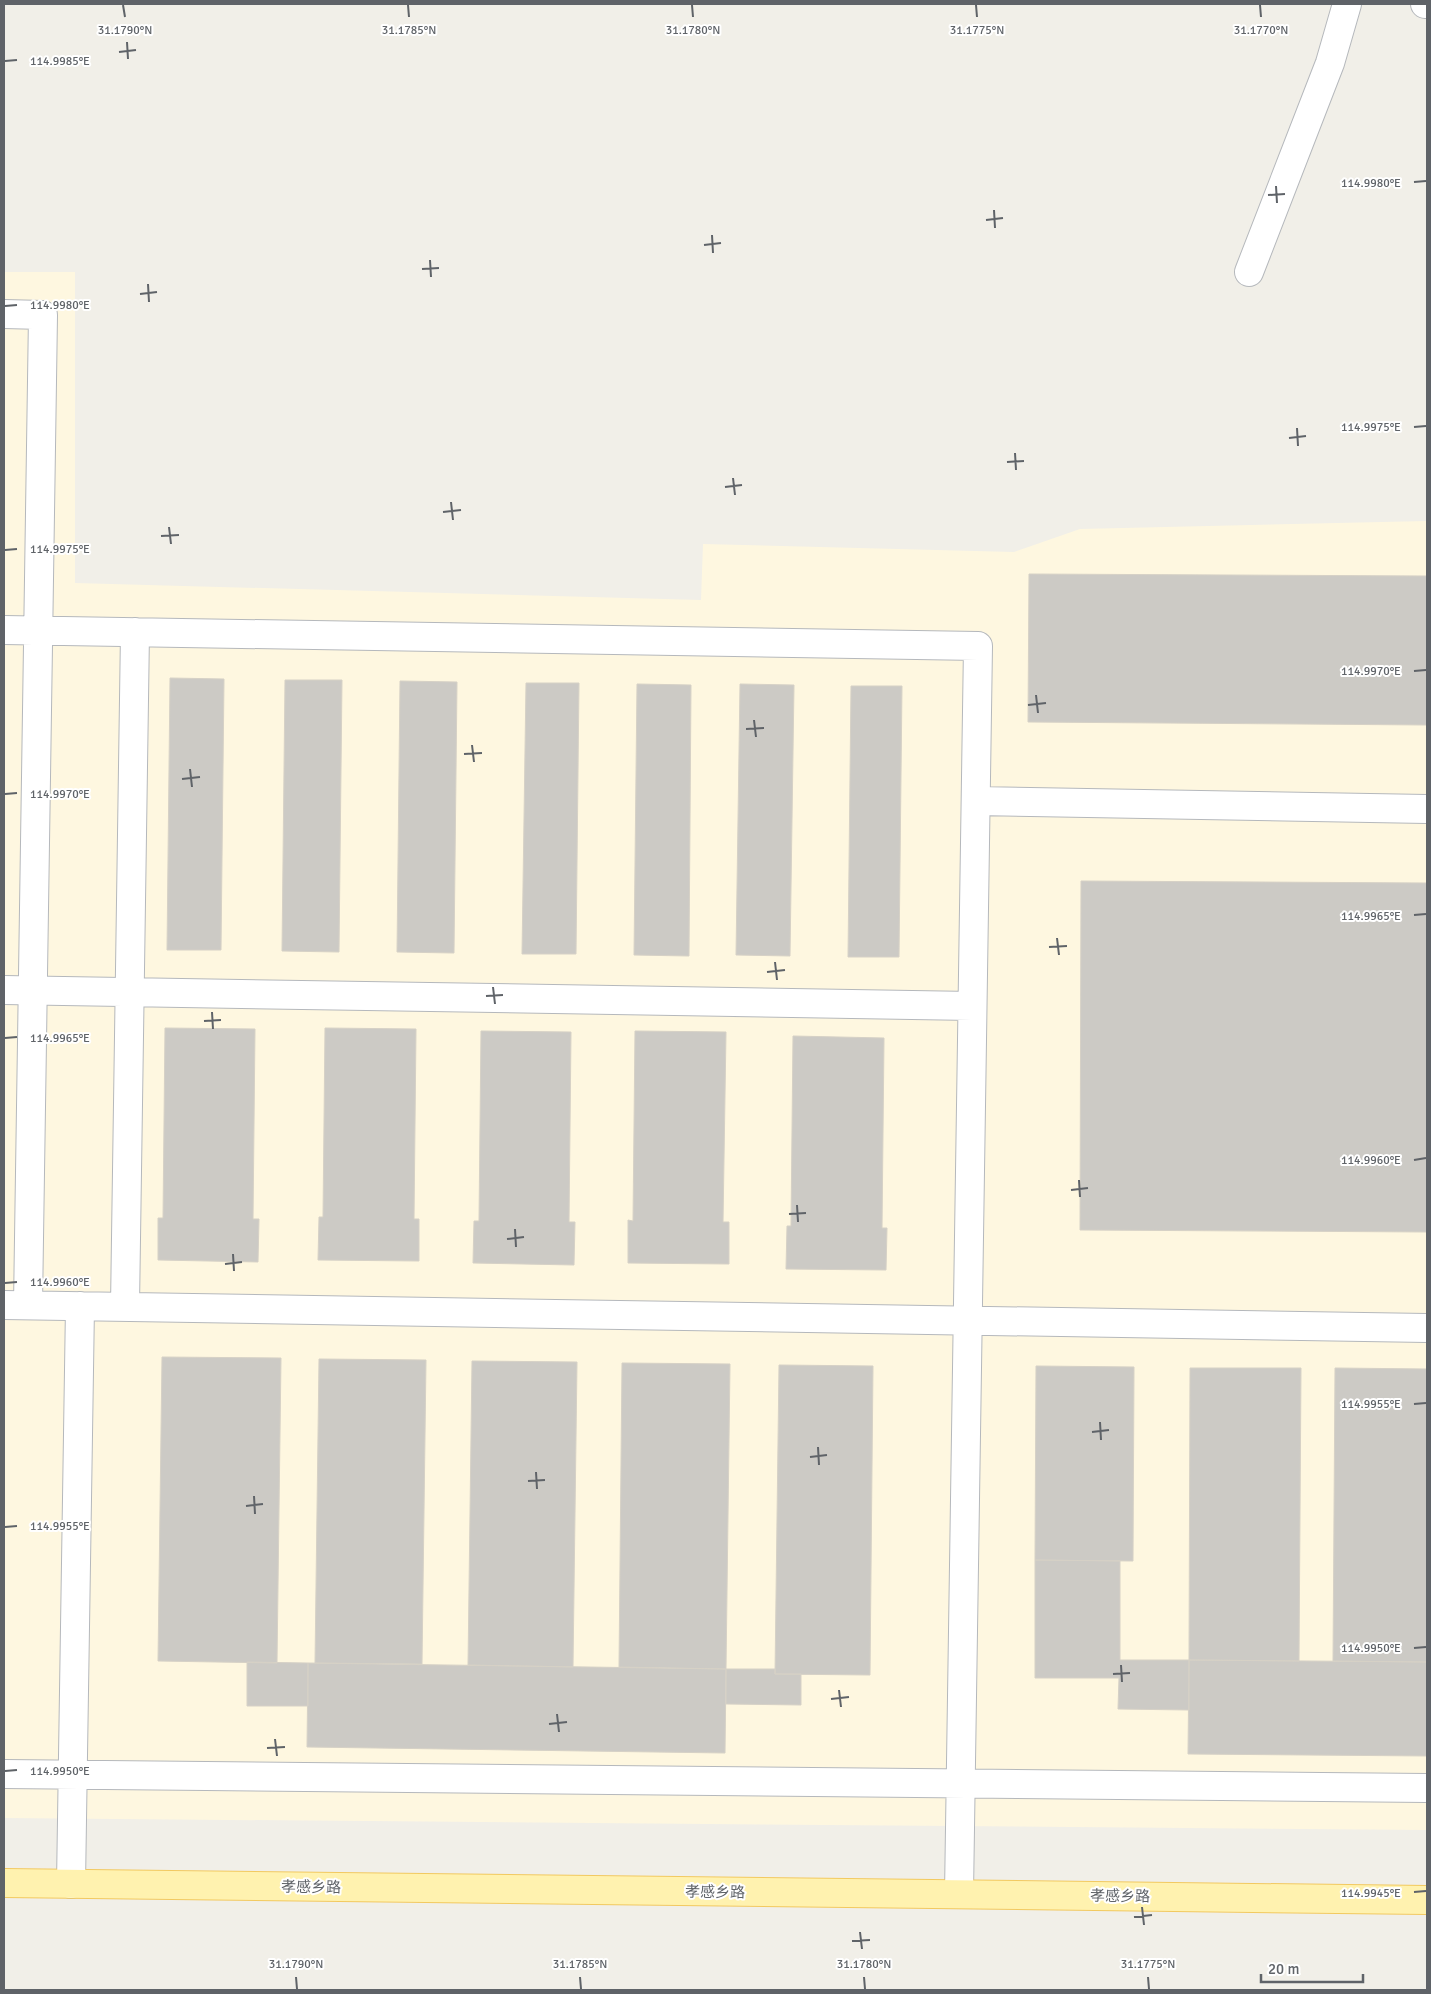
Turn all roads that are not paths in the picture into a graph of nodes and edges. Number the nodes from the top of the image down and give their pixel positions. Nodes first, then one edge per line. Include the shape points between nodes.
1 (1347, 4) edge
2 (1248, 272) dead end
3 (4, 314) edge
4 (4, 630) edge
5 (38, 631) junction
6 (135, 632) junction
7 (976, 801) junction
8 (1427, 809) edge
9 (4, 990) edge
10 (32, 991) junction
11 (130, 992) junction
12 (972, 1006) junction
13 (16, 1305) edge
14 (80, 1306) junction
15 (125, 1306) junction
16 (967, 1320) junction
17 (1427, 1328) edge
18 (4, 1774) edge
19 (73, 1775) junction
20 (960, 1783) junction
21 (1427, 1788) edge
22 (4, 1883) edge
23 (71, 1884) junction
24 (959, 1894) junction
25 (1427, 1900) edge

1 - 2 street via 1330,63
3 - 5 street via 43,315
4 - 5 street
5 - 6 street
5 - 10 street
6 - 7 street via 978,646
6 - 11 street
7 - 8 street
7 - 12 street
9 - 10 street
10 - 11 street
10 - 13 street
11 - 12 street
11 - 15 street
12 - 16 street
13 - 14 street
14 - 15 street
14 - 19 street
15 - 16 street
16 - 17 street
16 - 20 street
18 - 19 street
19 - 20 street
19 - 23 street
20 - 21 street
20 - 24 street
22 - 23 main road, 孝感乡路
23 - 24 main road, 孝感乡路
24 - 25 main road, 孝感乡路

